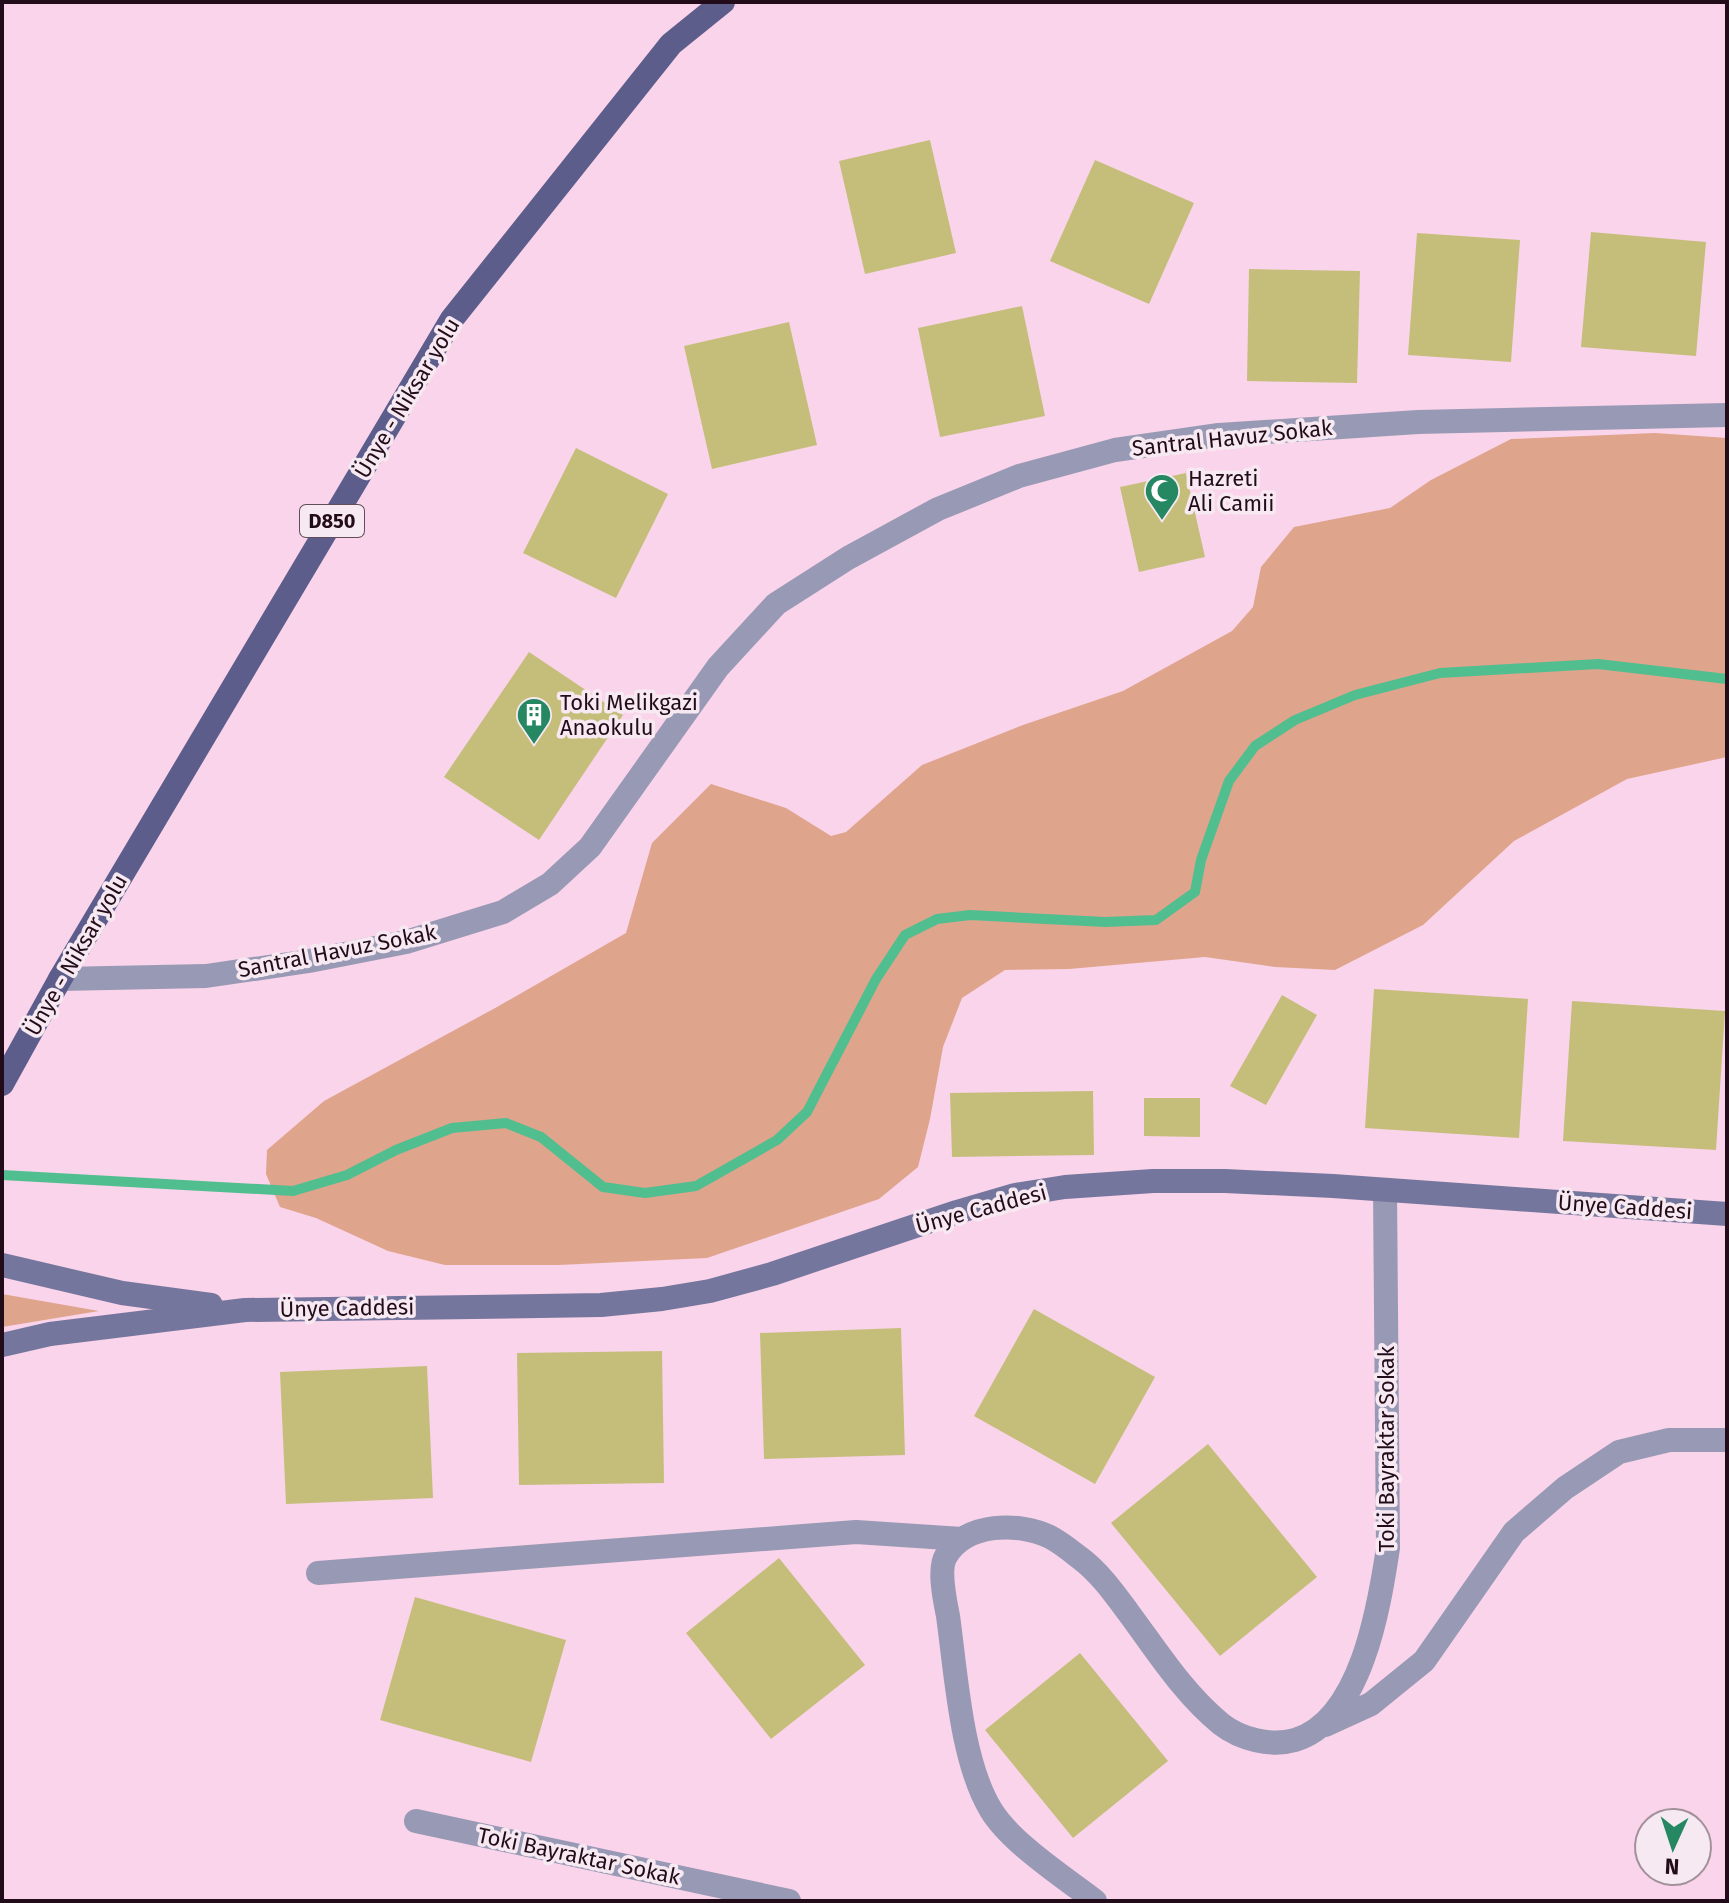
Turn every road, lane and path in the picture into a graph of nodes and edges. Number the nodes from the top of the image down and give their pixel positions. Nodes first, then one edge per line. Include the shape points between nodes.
1 (723, 2) edge
2 (1727, 415) edge
3 (60, 979) junction
4 (2, 1084) edge
5 (1385, 1190) junction
6 (1727, 1214) edge
7 (2, 1265) edge
8 (245, 1310) junction
9 (2, 1345) edge
10 (1727, 1440) edge
11 (962, 1539) junction
12 (318, 1573) dead end
13 (1323, 1727) junction
14 (416, 1821) dead end
15 (789, 1901) edge
16 (1095, 1901) edge

1 - 3 main road, Ünye - Niksar yolu / D850 via 671,44 452,319
2 - 3 street, Santral Havuz Sokak via 1418,422 1219,435 1115,450 1019,476 938,509 776,604 718,667 590,847 550,884 503,912 406,942 309,961 206,976
3 - 4 main road, Ünye - Niksar yolu / D850
5 - 6 main road, Ünye Caddesi
5 - 8 main road, Ünye Caddesi via 1225,1181 1065,1187 1015,1195 772,1274 662,1299
5 - 13 street, Toki Bayraktar Sokak via 1388,1548 1367,1647 1354,1682
7 - 8 main road, Ünye Caddesi via 122,1293
8 - 9 main road, Ünye Caddesi via 50,1334
10 - 13 street via 1669,1440 1619,1452 1565,1488 1514,1532 1424,1661 1371,1704
11 - 12 street via 856,1532
11 - 13 street via 989,1528 1025,1530 1050,1537 1084,1560 1188,1694 1223,1726 1255,1742 1293,1741
11 - 16 street via 944,1557 943,1586 969,1751 981,1790 992,1812 1030,1852
14 - 15 street, Toki Bayraktar Sokak

